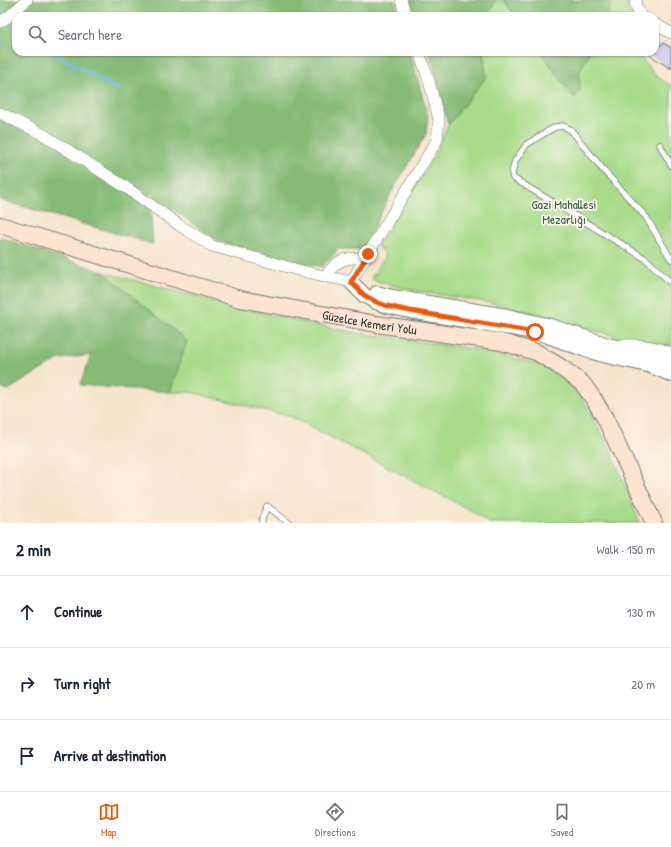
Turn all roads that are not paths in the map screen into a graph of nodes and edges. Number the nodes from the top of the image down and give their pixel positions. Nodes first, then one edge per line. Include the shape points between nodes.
1 (27, 0) edge
2 (401, 0) edge
3 (636, 0) edge
4 (14, 12) edge
5 (405, 12) edge
6 (639, 12) edge
7 (12, 13) edge
8 (0, 22) edge
9 (659, 26) edge
10 (671, 33) edge
11 (421, 56) edge
12 (0, 113) edge
13 (660, 145) dead end
14 (671, 165) edge
15 (0, 225) edge
16 (365, 259) junction
17 (671, 259) edge
18 (326, 276) junction
19 (351, 282) junction
20 (671, 283) edge
21 (608, 345) junction
22 (671, 353) edge
23 (671, 361) edge
24 (671, 375) edge
25 (262, 523) edge
26 (289, 523) edge
27 (654, 523) edge

1 - 4 street
2 - 5 street
3 - 6 street
7 - 8 street
9 - 10 street
11 - 16 street via 430,81 439,120 437,140
12 - 18 street via 44,135 212,246
13 - 14 lane
15 - 27 main road, Güzelce Kemeri Yolu via 240,299 376,324 501,342 536,352 582,384 593,398 605,418
16 - 18 street via 348,258 338,262
16 - 19 street
17 - 20 lane via 646,217 571,130 563,126 555,127 527,144 515,161 513,178 646,259
18 - 19 street
19 - 21 street via 392,297 547,325
19 - 24 street via 364,295 387,306 535,332 600,354 650,365
21 - 22 street via 637,344
21 - 23 street
25 - 26 lane via 267,506

